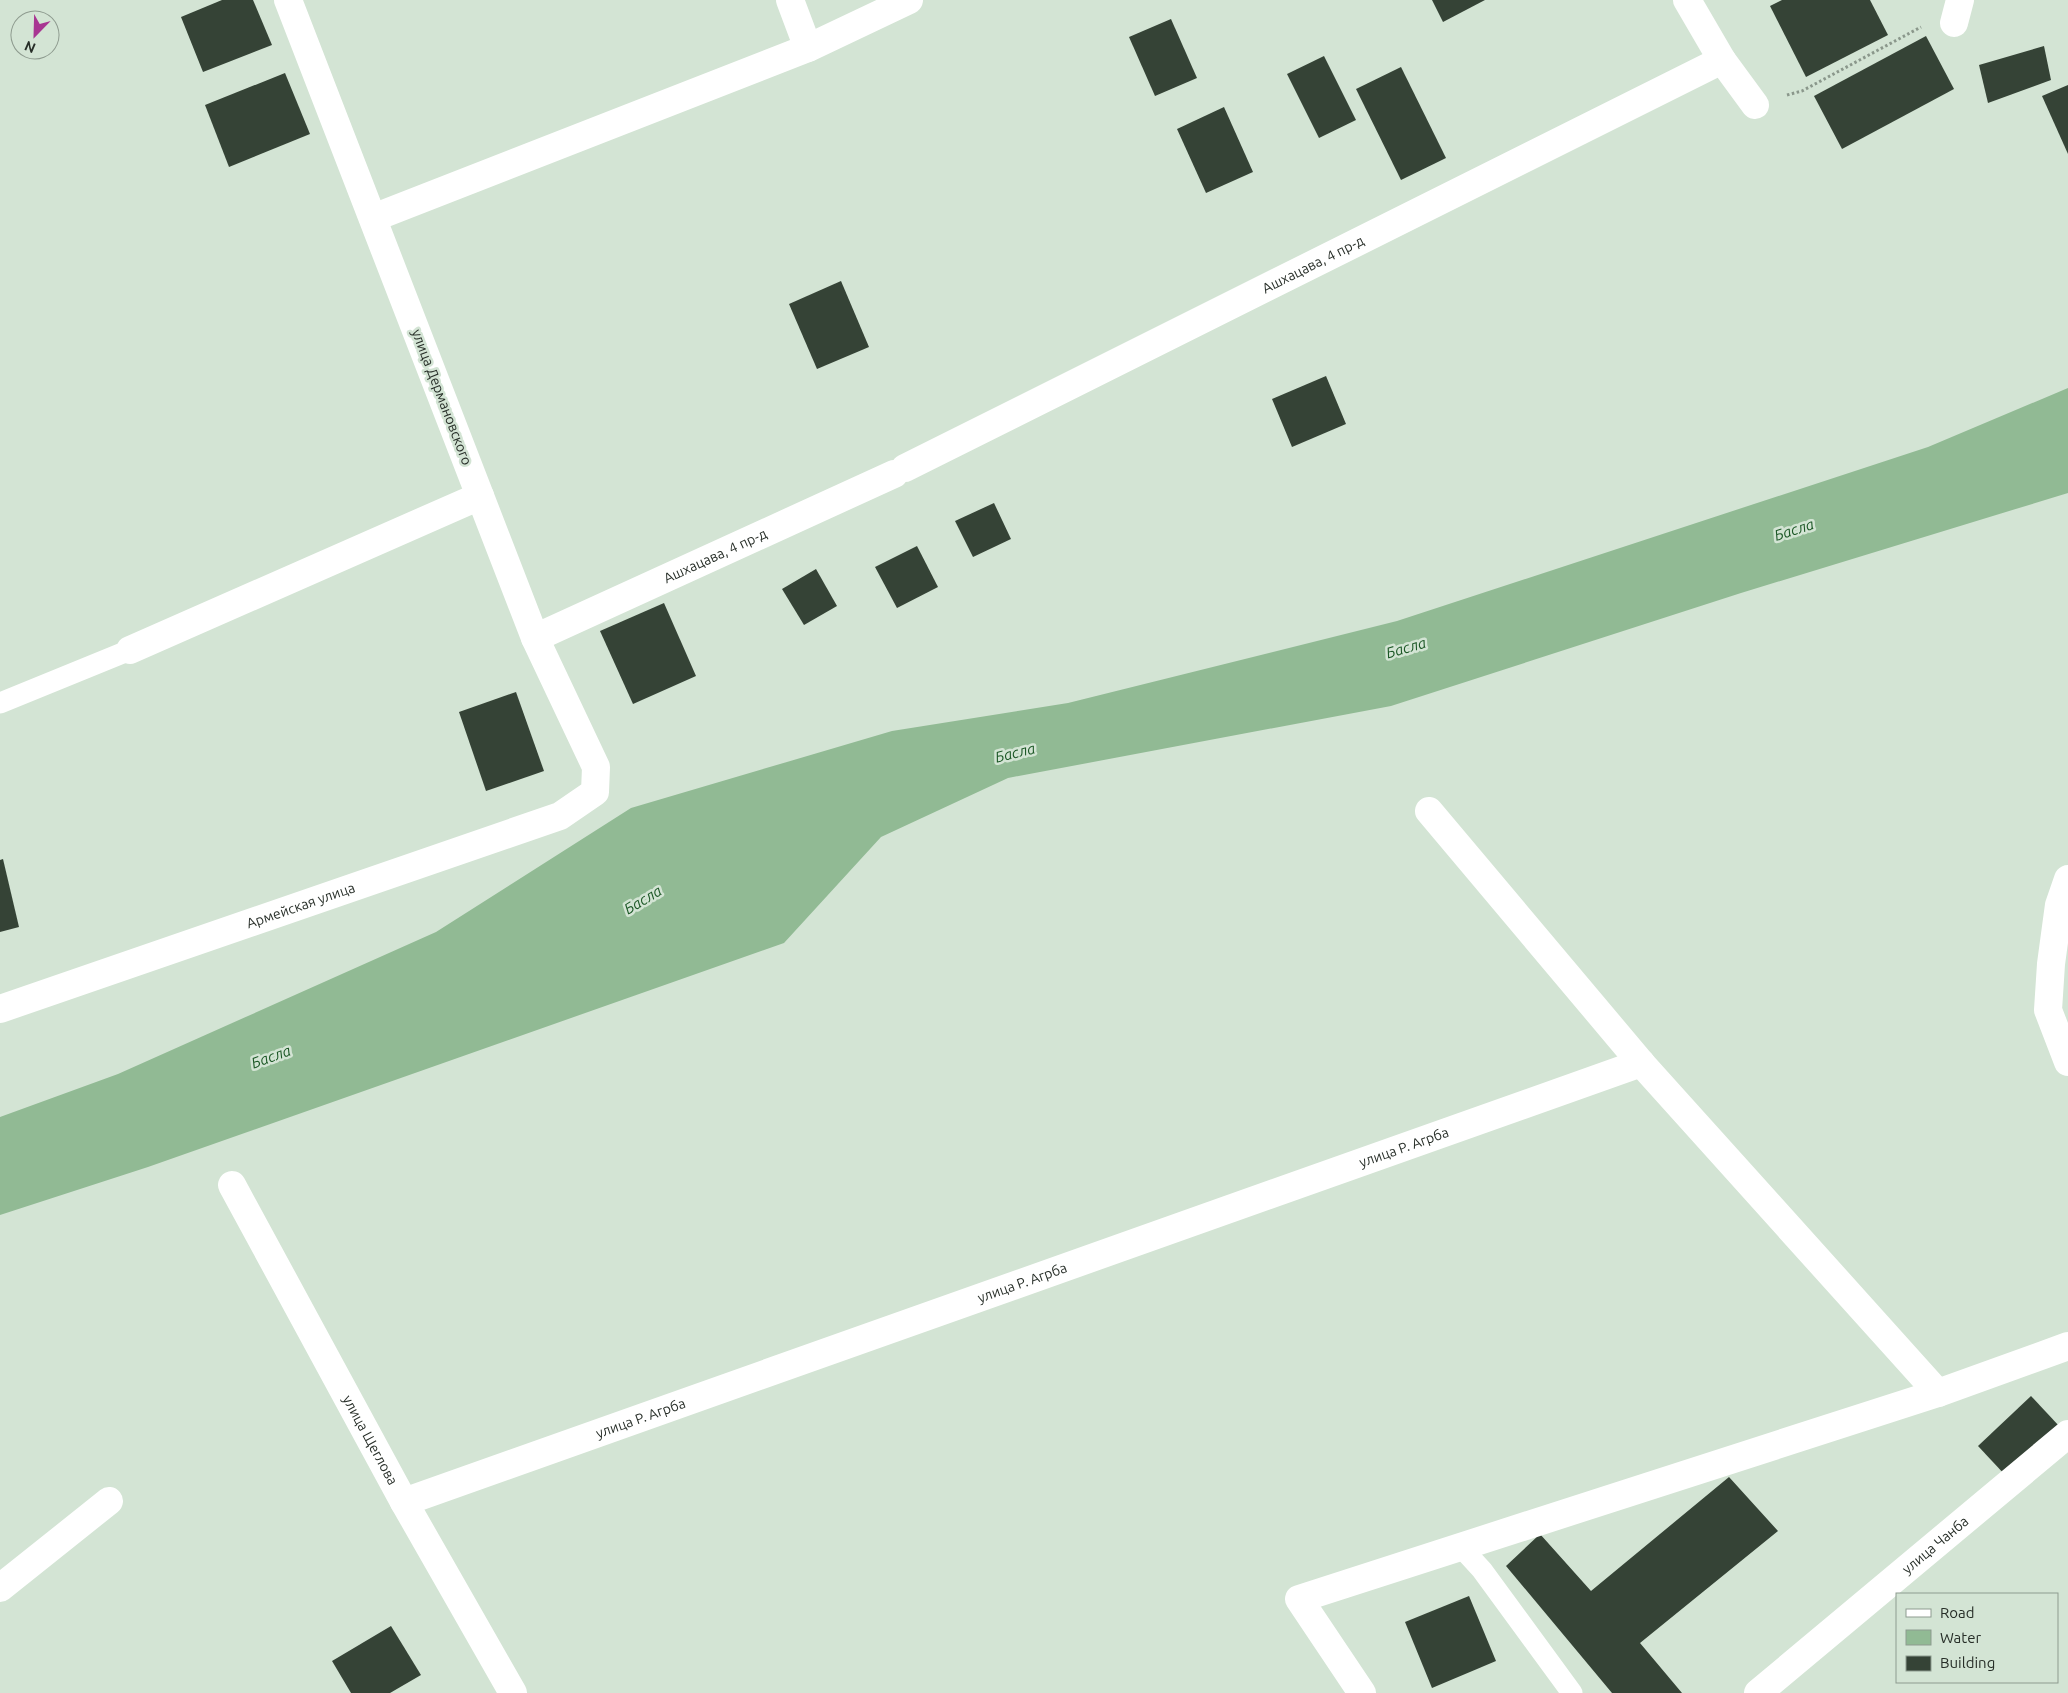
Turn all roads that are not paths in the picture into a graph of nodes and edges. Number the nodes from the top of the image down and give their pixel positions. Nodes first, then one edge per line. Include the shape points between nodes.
1 (288, 0) edge
2 (790, 0) edge
3 (908, 0) edge
4 (1687, 0) edge
5 (808, 48) junction
6 (1722, 60) junction
7 (1755, 105) road end
8 (373, 218) junction
9 (480, 496) junction
10 (535, 638) junction
11 (130, 650) joint
12 (0, 703) edge
13 (595, 792) joint
14 (1429, 811) dead end
15 (2068, 880) edge
16 (0, 1009) edge
17 (2068, 1062) edge
18 (1641, 1064) junction
19 (232, 1185) dead end
20 (2068, 1346) edge
21 (1938, 1393) junction
22 (2068, 1434) edge
23 (109, 1500) dead end
24 (404, 1502) junction
25 (1460, 1546) junction
26 (0, 1588) edge
27 (513, 1693) edge
28 (1362, 1693) edge
29 (1572, 1693) edge
30 (1758, 1693) edge

1 - 8 street, улица Дермановского
2 - 5 street
3 - 5 street
4 - 6 street
5 - 8 street
6 - 7 street
6 - 10 street, Ашхацава, 4 пр-д via 900,471
8 - 9 street, улица Дермановского
9 - 10 street, улица Дермановского
9 - 11 street
10 - 13 street, улица Дермановского via 596,767
11 - 12 lane
13 - 16 street, Армейская улица via 560,816
14 - 18 street
15 - 17 street via 2059,905 2048,1010
18 - 21 street
18 - 24 street, улица Р. Агрба
19 - 24 street, улица Щеглова
20 - 21 street
21 - 25 street
22 - 30 street, улица Чанба
23 - 26 street
24 - 27 street, улица Щеглова
25 - 28 street via 1299,1598
25 - 29 lane via 1482,1570

